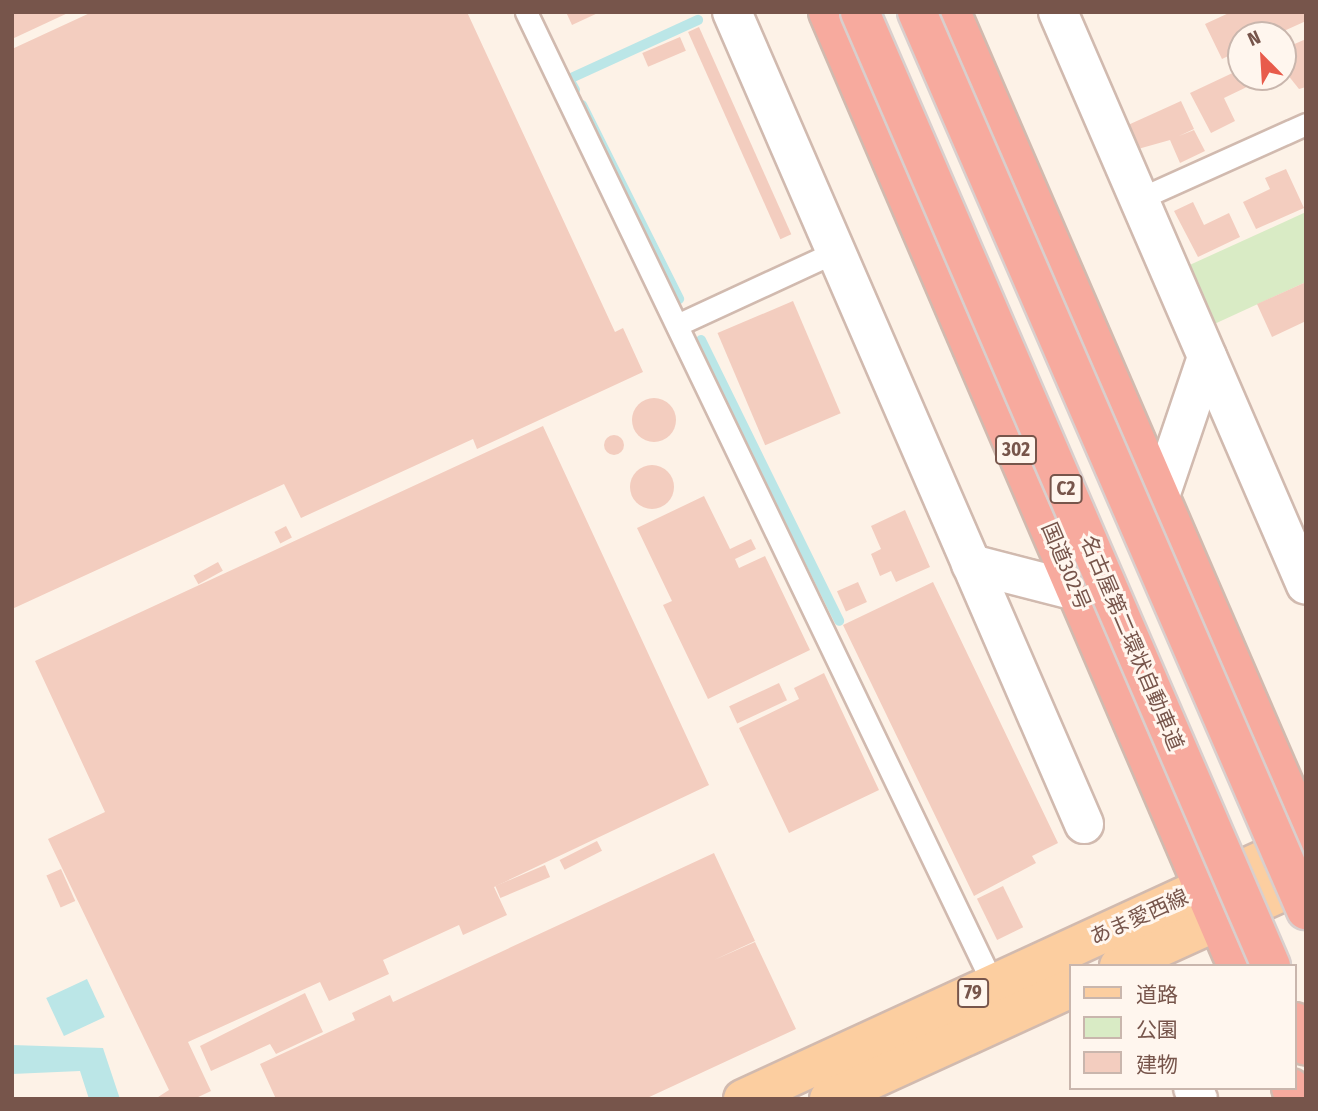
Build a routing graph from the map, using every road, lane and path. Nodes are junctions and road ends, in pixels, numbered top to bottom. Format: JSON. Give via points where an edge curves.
{"nodes":[{"id":1,"x":526,"y":12,"type":"edge"},
{"id":2,"x":732,"y":12,"type":"edge"},
{"id":3,"x":804,"y":12,"type":"edge"},
{"id":4,"x":828,"y":12,"type":"edge"},
{"id":5,"x":860,"y":12,"type":"edge"},
{"id":6,"x":918,"y":12,"type":"edge"},
{"id":7,"x":951,"y":12,"type":"edge"},
{"id":8,"x":971,"y":12,"type":"edge"},
{"id":9,"x":1058,"y":12,"type":"edge"},
{"id":10,"x":1306,"y":124,"type":"edge"},
{"id":11,"x":1139,"y":199,"type":"junction"},
{"id":12,"x":835,"y":252,"type":"junction"},
{"id":13,"x":1075,"y":300,"type":"junction"},
{"id":14,"x":677,"y":326,"type":"junction"},
{"id":15,"x":971,"y":347,"type":"junction"},
{"id":16,"x":1207,"y":357,"type":"junction"},
{"id":17,"x":1159,"y":499,"type":"junction"},
{"id":18,"x":971,"y":564,"type":"junction"},
{"id":19,"x":1306,"y":585,"type":"edge"},
{"id":20,"x":1076,"y":591,"type":"junction"},
{"id":21,"x":1084,"y":824,"type":"dead end"},
{"id":22,"x":1306,"y":838,"type":"edge"},
{"id":23,"x":1306,"y":881,"type":"edge"},
{"id":24,"x":1211,"y":904,"type":"junction"},
{"id":25,"x":1306,"y":910,"type":"edge"},
{"id":26,"x":1122,"y":964,"type":"edge"},
{"id":27,"x":1236,"y":964,"type":"edge"},
{"id":28,"x":1270,"y":964,"type":"edge"},
{"id":29,"x":993,"y":984,"type":"junction"},
{"id":30,"x":1070,"y":988,"type":"edge"},
{"id":31,"x":1297,"y":1026,"type":"edge"},
{"id":32,"x":1306,"y":1046,"type":"edge"},
{"id":33,"x":743,"y":1099,"type":"edge"},
{"id":34,"x":829,"y":1099,"type":"edge"}],
"edges":[{"from":1,"to":14,"type":"lane"},
{"from":2,"to":12,"type":"street"},
{"from":3,"to":15,"type":"highway"},
{"from":4,"to":15,"type":"highway","name":"国道302号","number":"302"},
{"from":5,"to":28,"type":"highway","name":"名古屋第二環状自動車道","number":"C2","bridge":true},
{"from":6,"to":25,"type":"highway","number":"C2","bridge":true},
{"from":7,"to":13,"type":"highway"},
{"from":8,"to":13,"type":"highway"},
{"from":9,"to":11,"type":"street"},
{"from":10,"to":11,"type":"lane"},
{"from":11,"to":16,"type":"street"},
{"from":12,"to":14,"type":"lane"},
{"from":12,"to":18,"type":"street"},
{"from":13,"to":17,"type":"highway"},
{"from":14,"to":29,"type":"lane"},
{"from":15,"to":20,"type":"highway","name":"国道302号","number":"302"},
{"from":16,"to":17,"type":"street"},
{"from":16,"to":19,"type":"street"},
{"from":17,"to":22,"type":"highway"},
{"from":18,"to":20,"type":"street"},
{"from":18,"to":21,"type":"street"},
{"from":20,"to":24,"type":"highway","name":"国道302号","number":"302"},
{"from":22,"to":24,"type":"main road","name":"あま愛西線","number":"79"},
{"from":23,"to":24,"type":"main road","name":"あま愛西線","number":"79"},
{"from":24,"to":26,"type":"main road","name":"あま愛西線","number":"79"},
{"from":24,"to":27,"type":"highway","name":"国道302号","number":"302"},
{"from":24,"to":29,"type":"main road","name":"あま愛西線","number":"79"},
{"from":29,"to":33,"type":"main road","name":"あま愛西線","number":"79"},
{"from":30,"to":34,"type":"main road","number":"79"},
{"from":31,"to":32,"type":"highway"}]}
